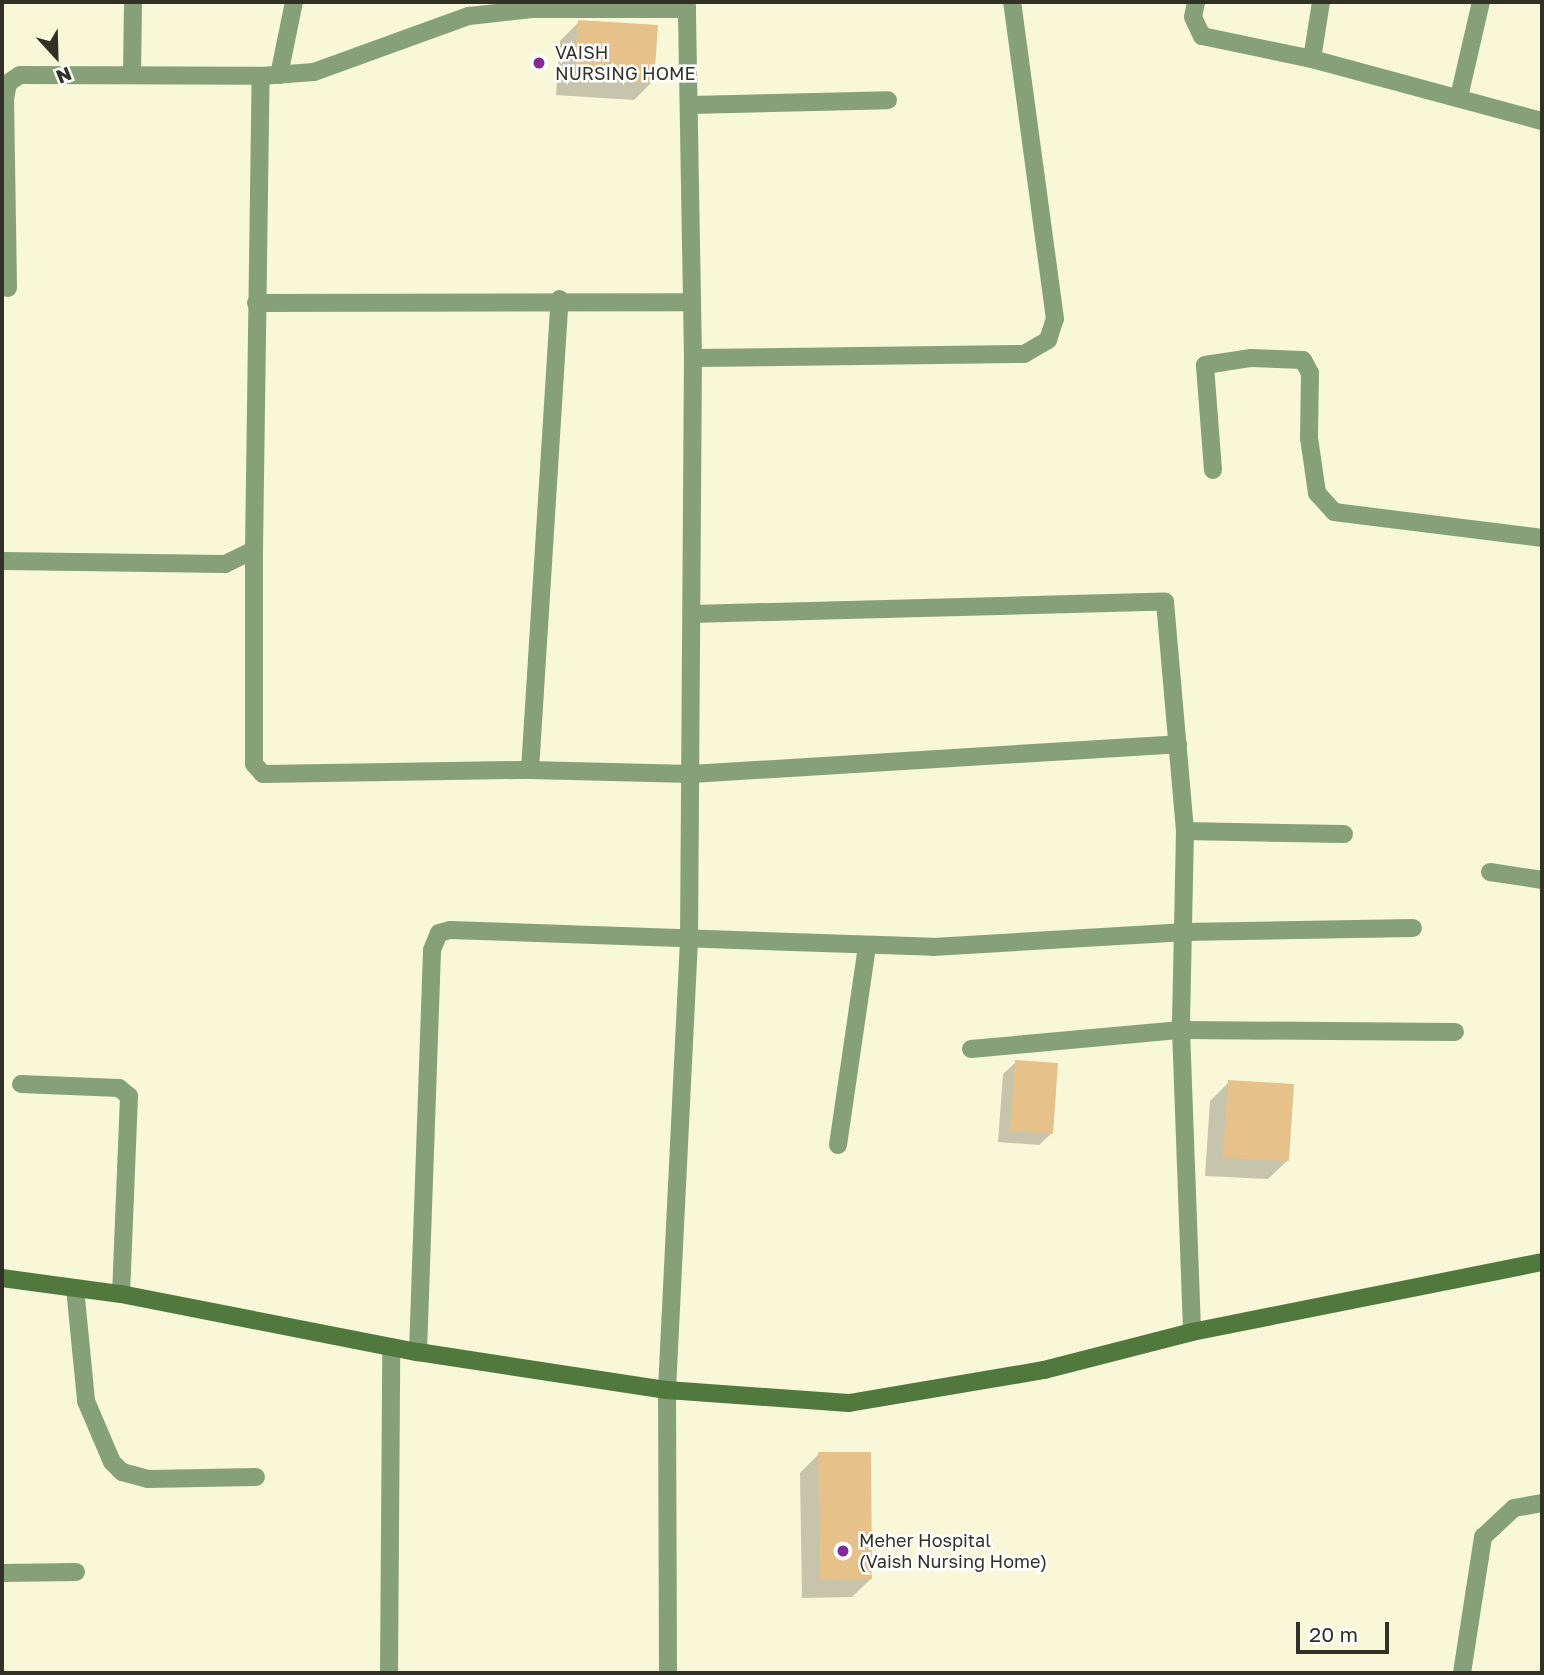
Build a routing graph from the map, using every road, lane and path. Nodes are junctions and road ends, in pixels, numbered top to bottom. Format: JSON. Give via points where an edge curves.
{"nodes":[{"id":1,"x":133,"y":2,"type":"edge"},
{"id":2,"x":294,"y":2,"type":"edge"},
{"id":3,"x":1012,"y":2,"type":"edge"},
{"id":4,"x":1196,"y":2,"type":"edge"},
{"id":5,"x":1321,"y":2,"type":"edge"},
{"id":6,"x":1481,"y":2,"type":"edge"},
{"id":7,"x":687,"y":6,"type":"edge"},
{"id":8,"x":1311,"y":59,"type":"junction"},
{"id":9,"x":132,"y":75,"type":"junction"},
{"id":10,"x":279,"y":75,"type":"junction"},
{"id":11,"x":261,"y":76,"type":"junction"},
{"id":12,"x":1460,"y":97,"type":"junction"},
{"id":13,"x":888,"y":100,"type":"dead end"},
{"id":14,"x":690,"y":105,"type":"junction"},
{"id":15,"x":1542,"y":121,"type":"edge"},
{"id":16,"x":8,"y":288,"type":"dead end"},
{"id":17,"x":560,"y":299,"type":"junction"},
{"id":18,"x":690,"y":302,"type":"junction"},
{"id":19,"x":256,"y":303,"type":"junction"},
{"id":20,"x":693,"y":358,"type":"junction"},
{"id":21,"x":1213,"y":470,"type":"dead end"},
{"id":22,"x":1542,"y":538,"type":"edge"},
{"id":23,"x":254,"y":550,"type":"junction"},
{"id":24,"x":2,"y":561,"type":"edge"},
{"id":25,"x":692,"y":614,"type":"junction"},
{"id":26,"x":1178,"y":744,"type":"junction"},
{"id":27,"x":530,"y":770,"type":"junction"},
{"id":28,"x":691,"y":774,"type":"junction"},
{"id":29,"x":1185,"y":831,"type":"junction"},
{"id":30,"x":1345,"y":834,"type":"dead end"},
{"id":31,"x":1490,"y":872,"type":"dead end"},
{"id":32,"x":1542,"y":880,"type":"edge"},
{"id":33,"x":1413,"y":928,"type":"dead end"},
{"id":34,"x":1183,"y":932,"type":"junction"},
{"id":35,"x":689,"y":941,"type":"junction"},
{"id":36,"x":867,"y":946,"type":"junction"},
{"id":37,"x":1181,"y":1030,"type":"junction"},
{"id":38,"x":1455,"y":1032,"type":"dead end"},
{"id":39,"x":971,"y":1049,"type":"dead end"},
{"id":40,"x":21,"y":1084,"type":"dead end"},
{"id":41,"x":838,"y":1145,"type":"dead end"},
{"id":42,"x":1542,"y":1262,"type":"edge"},
{"id":43,"x":2,"y":1278,"type":"edge"},
{"id":44,"x":75,"y":1288,"type":"junction"},
{"id":45,"x":121,"y":1294,"type":"junction"},
{"id":46,"x":1192,"y":1332,"type":"junction"},
{"id":47,"x":391,"y":1347,"type":"junction"},
{"id":48,"x":418,"y":1352,"type":"junction"},
{"id":49,"x":667,"y":1390,"type":"junction"},
{"id":50,"x":256,"y":1477,"type":"dead end"},
{"id":51,"x":1542,"y":1503,"type":"edge"},
{"id":52,"x":76,"y":1572,"type":"dead end"},
{"id":53,"x":2,"y":1573,"type":"edge"},
{"id":54,"x":389,"y":1673,"type":"edge"},
{"id":55,"x":668,"y":1673,"type":"edge"},
{"id":56,"x":1462,"y":1673,"type":"edge"}],
"edges":[{"from":1,"to":9,"type":"street"},
{"from":2,"to":10,"type":"street"},
{"from":3,"to":20,"type":"street","via":[[1055,319],[1048,340],[1024,354]]},
{"from":4,"to":8,"type":"street","via":[[1193,17],[1202,36]]},
{"from":5,"to":8,"type":"street"},
{"from":6,"to":12,"type":"street"},
{"from":7,"to":10,"type":"street","via":[[532,9],[469,16],[314,72]]},
{"from":7,"to":14,"type":"street"},
{"from":8,"to":12,"type":"street"},
{"from":9,"to":11,"type":"street"},
{"from":9,"to":16,"type":"street","via":[[20,75],[8,83]]},
{"from":10,"to":11,"type":"street"},
{"from":11,"to":19,"type":"street"},
{"from":12,"to":15,"type":"street"},
{"from":13,"to":14,"type":"street"},
{"from":14,"to":18,"type":"street"},
{"from":17,"to":18,"type":"street"},
{"from":17,"to":19,"type":"street"},
{"from":17,"to":27,"type":"street"},
{"from":18,"to":20,"type":"street"},
{"from":19,"to":23,"type":"street"},
{"from":20,"to":25,"type":"street"},
{"from":21,"to":22,"type":"street","via":[[1205,365],[1251,358],[1303,360],[1310,373],[1308,438],[1317,494],[1334,512]]},
{"from":23,"to":24,"type":"street","via":[[225,564]]},
{"from":23,"to":27,"type":"street","via":[[254,764],[258,773]]},
{"from":25,"to":26,"type":"street","via":[[1166,602]]},
{"from":25,"to":28,"type":"street"},
{"from":26,"to":28,"type":"street"},
{"from":26,"to":29,"type":"street"},
{"from":27,"to":28,"type":"street"},
{"from":28,"to":35,"type":"street"},
{"from":29,"to":30,"type":"street"},
{"from":29,"to":34,"type":"street"},
{"from":31,"to":32,"type":"street"},
{"from":33,"to":34,"type":"street"},
{"from":34,"to":36,"type":"street","via":[[933,947]]},
{"from":34,"to":37,"type":"street"},
{"from":35,"to":36,"type":"street"},
{"from":35,"to":48,"type":"street","via":[[439,933],[432,950]]},
{"from":35,"to":49,"type":"street"},
{"from":36,"to":41,"type":"street"},
{"from":37,"to":38,"type":"street"},
{"from":37,"to":39,"type":"street"},
{"from":37,"to":46,"type":"street"},
{"from":40,"to":45,"type":"street","via":[[119,1088],[129,1096]]},
{"from":42,"to":46,"type":"street"},
{"from":43,"to":44,"type":"street"},
{"from":44,"to":45,"type":"street"},
{"from":44,"to":50,"type":"street","via":[[86,1401],[117,1467],[148,1479]]},
{"from":45,"to":47,"type":"street"},
{"from":46,"to":49,"type":"street","via":[[1031,1373],[849,1403]]},
{"from":47,"to":48,"type":"street"},
{"from":47,"to":54,"type":"street"},
{"from":48,"to":49,"type":"street"},
{"from":49,"to":55,"type":"street"},
{"from":51,"to":56,"type":"street","via":[[1514,1508],[1483,1537]]},
{"from":52,"to":53,"type":"street"}]}
